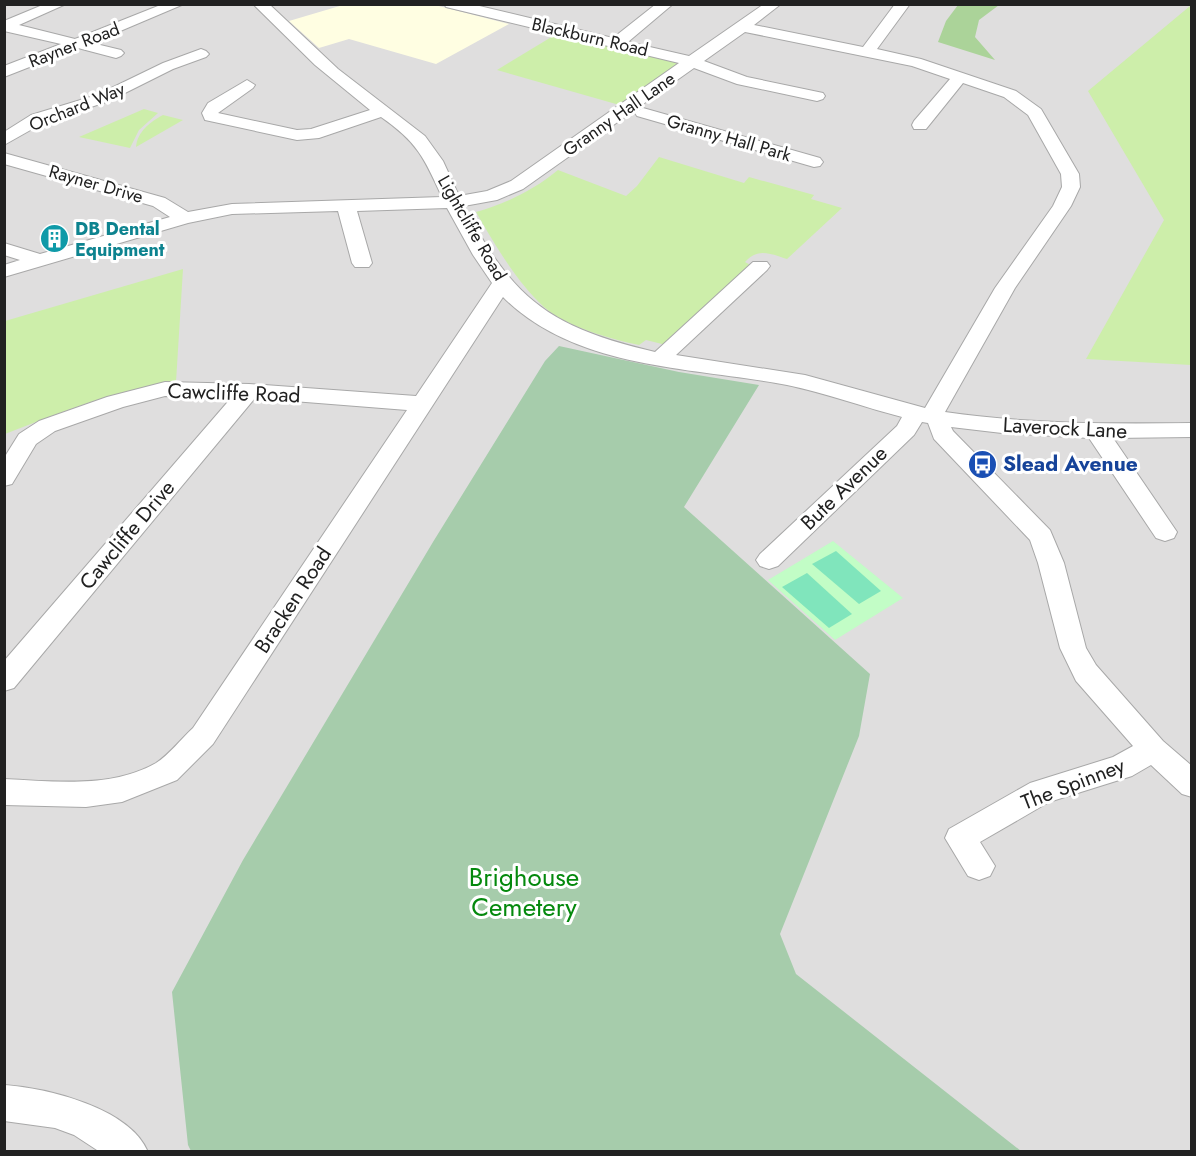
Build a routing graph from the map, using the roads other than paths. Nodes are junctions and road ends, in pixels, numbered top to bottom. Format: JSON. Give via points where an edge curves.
{"nodes":[{"id":1,"x":60,"y":4,"type":"edge"},
{"id":2,"x":177,"y":4,"type":"edge"},
{"id":3,"x":260,"y":4,"type":"edge"},
{"id":4,"x":451,"y":4,"type":"edge"},
{"id":5,"x":666,"y":4,"type":"edge"},
{"id":6,"x":774,"y":4,"type":"edge"},
{"id":7,"x":903,"y":4,"type":"edge"},
{"id":8,"x":4,"y":26,"type":"edge"},
{"id":9,"x":744,"y":27,"type":"junction"},
{"id":10,"x":617,"y":43,"type":"junction"},
{"id":11,"x":76,"y":44,"type":"junction"},
{"id":12,"x":867,"y":52,"type":"junction"},
{"id":13,"x":116,"y":53,"type":"dead end"},
{"id":14,"x":192,"y":59,"type":"dead end"},
{"id":15,"x":693,"y":62,"type":"junction"},
{"id":16,"x":4,"y":72,"type":"edge"},
{"id":17,"x":961,"y":77,"type":"junction"},
{"id":18,"x":247,"y":85,"type":"dead end"},
{"id":19,"x":672,"y":92,"type":"dead end"},
{"id":20,"x":817,"y":96,"type":"dead end"},
{"id":21,"x":382,"y":111,"type":"junction"},
{"id":22,"x":643,"y":113,"type":"junction"},
{"id":23,"x":921,"y":125,"type":"dead end"},
{"id":24,"x":4,"y":140,"type":"edge"},
{"id":25,"x":4,"y":158,"type":"edge"},
{"id":26,"x":550,"y":162,"type":"junction"},
{"id":27,"x":814,"y":162,"type":"dead end"},
{"id":28,"x":453,"y":202,"type":"junction"},
{"id":29,"x":346,"y":205,"type":"junction"},
{"id":30,"x":185,"y":218,"type":"junction"},
{"id":31,"x":4,"y":249,"type":"edge"},
{"id":32,"x":42,"y":261,"type":"junction"},
{"id":33,"x":362,"y":263,"type":"dead end"},
{"id":34,"x":760,"y":266,"type":"dead end"},
{"id":35,"x":4,"y":272,"type":"edge"},
{"id":36,"x":502,"y":283,"type":"junction"},
{"id":37,"x":661,"y":358,"type":"junction"},
{"id":38,"x":249,"y":391,"type":"junction"},
{"id":39,"x":423,"y":404,"type":"junction"},
{"id":40,"x":928,"y":416,"type":"junction"},
{"id":41,"x":1191,"y":430,"type":"edge"},
{"id":42,"x":1097,"y":432,"type":"junction"},
{"id":43,"x":4,"y":478,"type":"edge"},
{"id":44,"x":1165,"y":532,"type":"dead end"},
{"id":45,"x":769,"y":560,"type":"dead end"},
{"id":46,"x":4,"y":680,"type":"edge"},
{"id":47,"x":1158,"y":753,"type":"junction"},
{"id":48,"x":1191,"y":757,"type":"edge"},
{"id":49,"x":1191,"y":785,"type":"edge"},
{"id":50,"x":4,"y":792,"type":"edge"},
{"id":51,"x":979,"y":866,"type":"dead end"},
{"id":52,"x":4,"y":1103,"type":"edge"},
{"id":53,"x":130,"y":1152,"type":"edge"}],
"edges":[{"from":1,"to":8,"type":"street"},
{"from":2,"to":11,"type":"street","name":"Rayner Road"},
{"from":3,"to":21,"type":"street","name":"Lightcliffe Road","via":[[313,55]]},
{"from":4,"to":10,"type":"street","name":"Blackburn Road"},
{"from":5,"to":10,"type":"street"},
{"from":6,"to":9,"type":"street","name":"Granny Hall Lane"},
{"from":7,"to":12,"type":"street"},
{"from":8,"to":11,"type":"street"},
{"from":9,"to":12,"type":"street"},
{"from":9,"to":15,"type":"street","name":"Granny Hall Lane"},
{"from":10,"to":15,"type":"street","name":"Blackburn Road"},
{"from":11,"to":13,"type":"street"},
{"from":11,"to":16,"type":"street","name":"Rayner Road"},
{"from":12,"to":17,"type":"street"},
{"from":14,"to":24,"type":"street","name":"Orchard Way","via":[[103,98],[37,119]]},
{"from":15,"to":20,"type":"street","name":"Blackburn Road","via":[[743,81]]},
{"from":15,"to":26,"type":"street","name":"Granny Hall Lane"},
{"from":17,"to":23,"type":"street"},
{"from":17,"to":40,"type":"street","via":[[1010,94],[1035,112],[1070,174],[1071,187]]},
{"from":18,"to":21,"type":"street","via":[[214,106],[211,116],[297,135],[313,134]]},
{"from":19,"to":22,"type":"street"},
{"from":21,"to":28,"type":"street","name":"Lightcliffe Road","via":[[425,145]]},
{"from":22,"to":26,"type":"street","via":[[570,165]]},
{"from":22,"to":27,"type":"street","name":"Granny Hall Park"},
{"from":25,"to":30,"type":"street","name":"Rayner Drive","via":[[159,202]]},
{"from":26,"to":28,"type":"street","name":"Granny Hall Lane","via":[[517,185],[491,196]]},
{"from":28,"to":29,"type":"street","name":"Granny Hall Lane"},
{"from":28,"to":36,"type":"street","name":"Lightcliffe Road"},
{"from":29,"to":30,"type":"street","name":"Granny Hall Lane","via":[[232,209]]},
{"from":29,"to":33,"type":"street"},
{"from":30,"to":32,"type":"street","name":"Granny Hall Lane"},
{"from":31,"to":32,"type":"street"},
{"from":32,"to":35,"type":"street","name":"Granny Hall Lane"},
{"from":34,"to":37,"type":"street"},
{"from":36,"to":37,"type":"street","name":"Lightcliffe Road","via":[[518,301],[558,330],[616,351]]},
{"from":36,"to":39,"type":"street","name":"Bracken Road"},
{"from":37,"to":40,"type":"street","name":"Lightcliffe Road","via":[[788,378]]},
{"from":38,"to":39,"type":"street","name":"Cawcliffe Road"},
{"from":38,"to":43,"type":"street","name":"Cawcliffe Road","via":[[165,389],[47,426],[27,439]]},
{"from":38,"to":46,"type":"street","name":"Cawcliffe Drive"},
{"from":39,"to":50,"type":"street","name":"Bracken Road","via":[[203,736],[167,771],[122,789],[86,794]]},
{"from":40,"to":42,"type":"street","name":"Laverock Lane"},
{"from":40,"to":45,"type":"street","name":"Bute Avenue","via":[[906,429]]},
{"from":40,"to":47,"type":"street","via":[[1041,536],[1073,648],[1086,673]]},
{"from":41,"to":42,"type":"street","name":"Laverock Lane"},
{"from":42,"to":44,"type":"street"},
{"from":47,"to":48,"type":"street"},
{"from":47,"to":49,"type":"street"},
{"from":47,"to":51,"type":"street","name":"The Spinney","via":[[1040,792],[960,838]]},
{"from":52,"to":53,"type":"street","via":[[35,1104],[79,1119],[114,1137]]}]}
